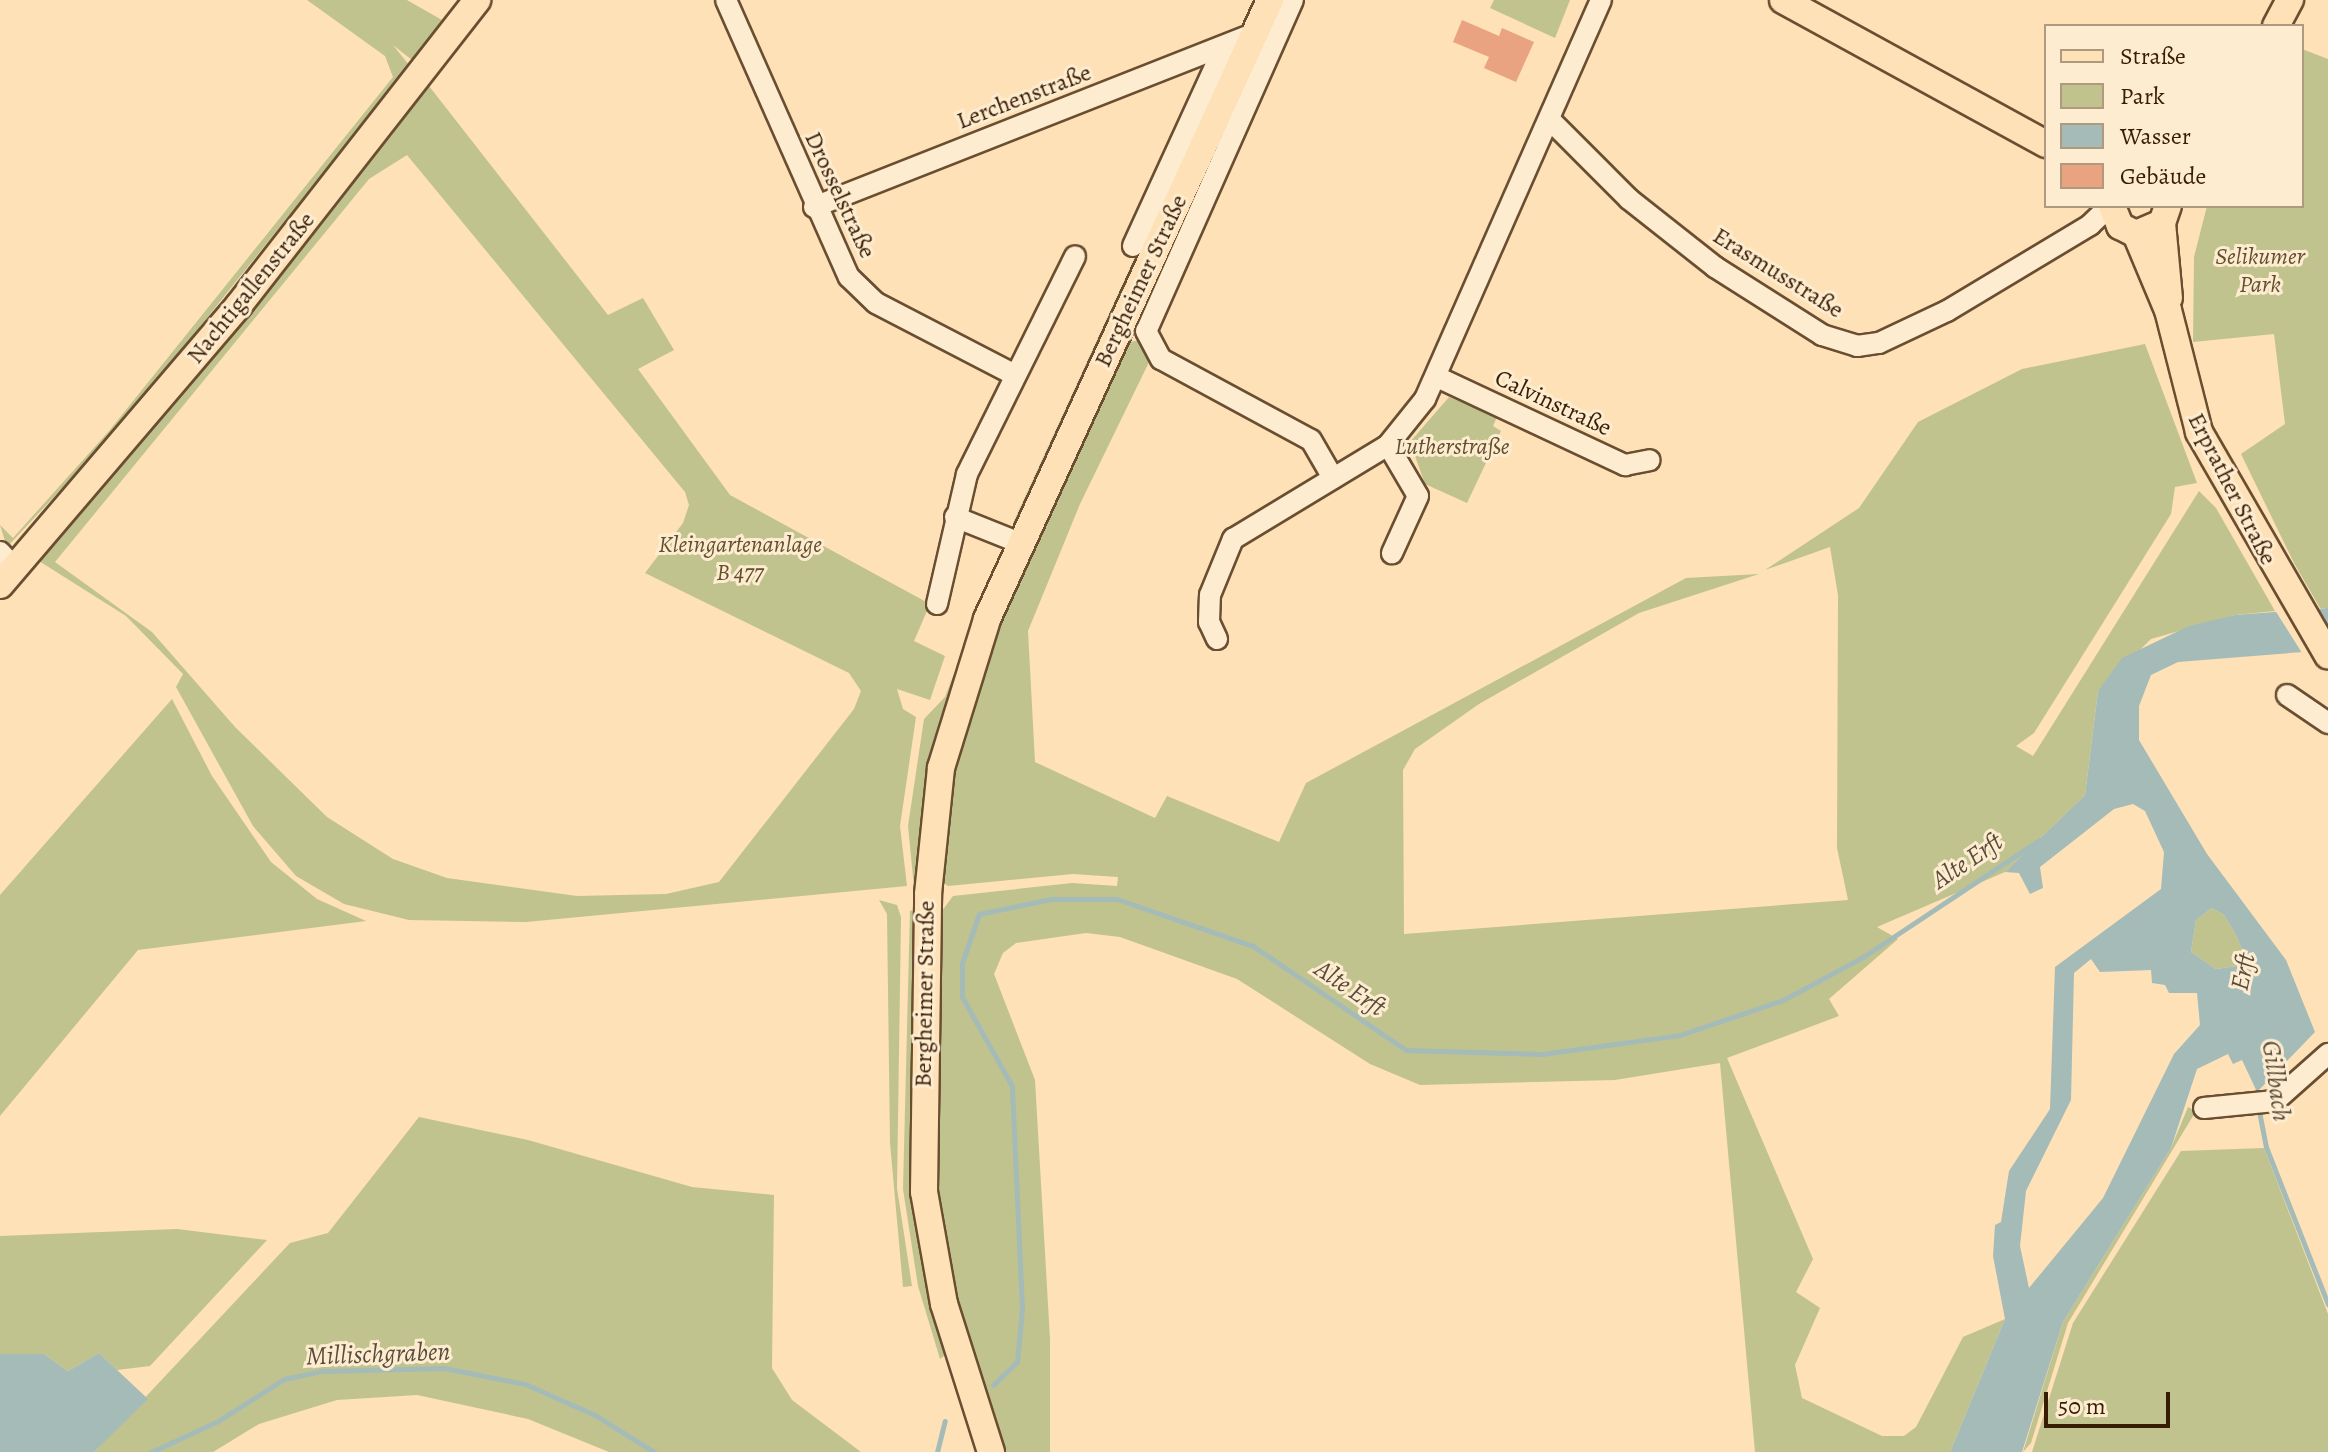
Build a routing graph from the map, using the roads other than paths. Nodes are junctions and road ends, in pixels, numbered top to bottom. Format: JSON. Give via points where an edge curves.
{"nodes":[{"id":1,"x":477,"y":0,"type":"edge"},
{"id":2,"x":726,"y":0,"type":"edge"},
{"id":3,"x":1293,"y":0,"type":"edge"},
{"id":4,"x":1601,"y":0,"type":"edge"},
{"id":5,"x":1783,"y":0,"type":"edge"},
{"id":6,"x":2290,"y":0,"type":"edge"},
{"id":7,"x":1263,"y":13,"type":"edge"},
{"id":8,"x":2277,"y":24,"type":"edge"},
{"id":9,"x":1224,"y":47,"type":"junction"},
{"id":10,"x":1552,"y":122,"type":"junction"},
{"id":11,"x":2044,"y":143,"type":"edge"},
{"id":12,"x":814,"y":207,"type":"junction"},
{"id":13,"x":2165,"y":215,"type":"edge"},
{"id":14,"x":2120,"y":218,"type":"edge"},
{"id":15,"x":1133,"y":246,"type":"dead end"},
{"id":16,"x":1075,"y":256,"type":"dead end"},
{"id":17,"x":2168,"y":310,"type":"junction"},
{"id":18,"x":1015,"y":375,"type":"junction"},
{"id":19,"x":1437,"y":377,"type":"junction"},
{"id":20,"x":1388,"y":445,"type":"junction"},
{"id":21,"x":1650,"y":460,"type":"dead end"},
{"id":22,"x":1333,"y":478,"type":"junction"},
{"id":23,"x":955,"y":517,"type":"junction"},
{"id":24,"x":1020,"y":543,"type":"junction"},
{"id":25,"x":1392,"y":553,"type":"dead end"},
{"id":26,"x":5,"y":568,"type":"edge"},
{"id":27,"x":937,"y":604,"type":"dead end"},
{"id":28,"x":1217,"y":639,"type":"dead end"},
{"id":29,"x":2328,"y":655,"type":"edge"},
{"id":30,"x":2287,"y":695,"type":"dead end"},
{"id":31,"x":2328,"y":723,"type":"edge"},
{"id":32,"x":2328,"y":1054,"type":"edge"},
{"id":33,"x":2204,"y":1108,"type":"dead end"},
{"id":34,"x":991,"y":1452,"type":"edge"}],
"edges":[{"from":1,"to":26,"type":"main road","name":"Nachtigallenstraße","via":[[239,305]]},
{"from":2,"to":12,"type":"street","name":"Drosselstraße"},
{"from":3,"to":22,"type":"street","name":"Bergheimer Straße","via":[[1147,324],[1149,345],[1161,359],[1303,434],[1318,448]]},
{"from":4,"to":10,"type":"street"},
{"from":5,"to":11,"type":"main road"},
{"from":6,"to":8,"type":"main road"},
{"from":7,"to":9,"type":"street","name":"Lerchenstraße"},
{"from":7,"to":24,"type":"main road","name":"Bergheimer Straße"},
{"from":9,"to":12,"type":"street","name":"Lerchenstraße"},
{"from":9,"to":15,"type":"street","name":"Bergheimer Straße"},
{"from":10,"to":14,"type":"street","name":"Erasmusstraße","via":[[1629,199],[1705,260],[1781,311],[1849,345],[1879,343],[1947,311],[2090,225]]},
{"from":10,"to":19,"type":"street"},
{"from":12,"to":18,"type":"street","name":"Drosselstraße","via":[[838,260],[876,303]]},
{"from":13,"to":14,"type":"main road","name":"Erprather Straße"},
{"from":13,"to":17,"type":"main road","name":"Erprather Straße"},
{"from":14,"to":17,"type":"main road","name":"Erprather Straße"},
{"from":16,"to":18,"type":"street"},
{"from":17,"to":29,"type":"main road","name":"Erprather Straße","via":[[2199,432],[2288,594]]},
{"from":18,"to":23,"type":"street","via":[[967,474]]},
{"from":19,"to":20,"type":"street"},
{"from":19,"to":21,"type":"street","name":"Calvinstraße","via":[[1625,465]]},
{"from":20,"to":22,"type":"street"},
{"from":20,"to":25,"type":"street","via":[[1418,496]]},
{"from":22,"to":28,"type":"street","via":[[1252,523],[1226,548],[1208,614]]},
{"from":23,"to":24,"type":"street"},
{"from":23,"to":27,"type":"street"},
{"from":24,"to":34,"type":"main road","name":"Bergheimer Straße","via":[[952,719],[934,810],[928,894],[927,1225]]},
{"from":30,"to":31,"type":"street"},
{"from":32,"to":33,"type":"street","via":[[2275,1101],[2248,1108]]}]}
